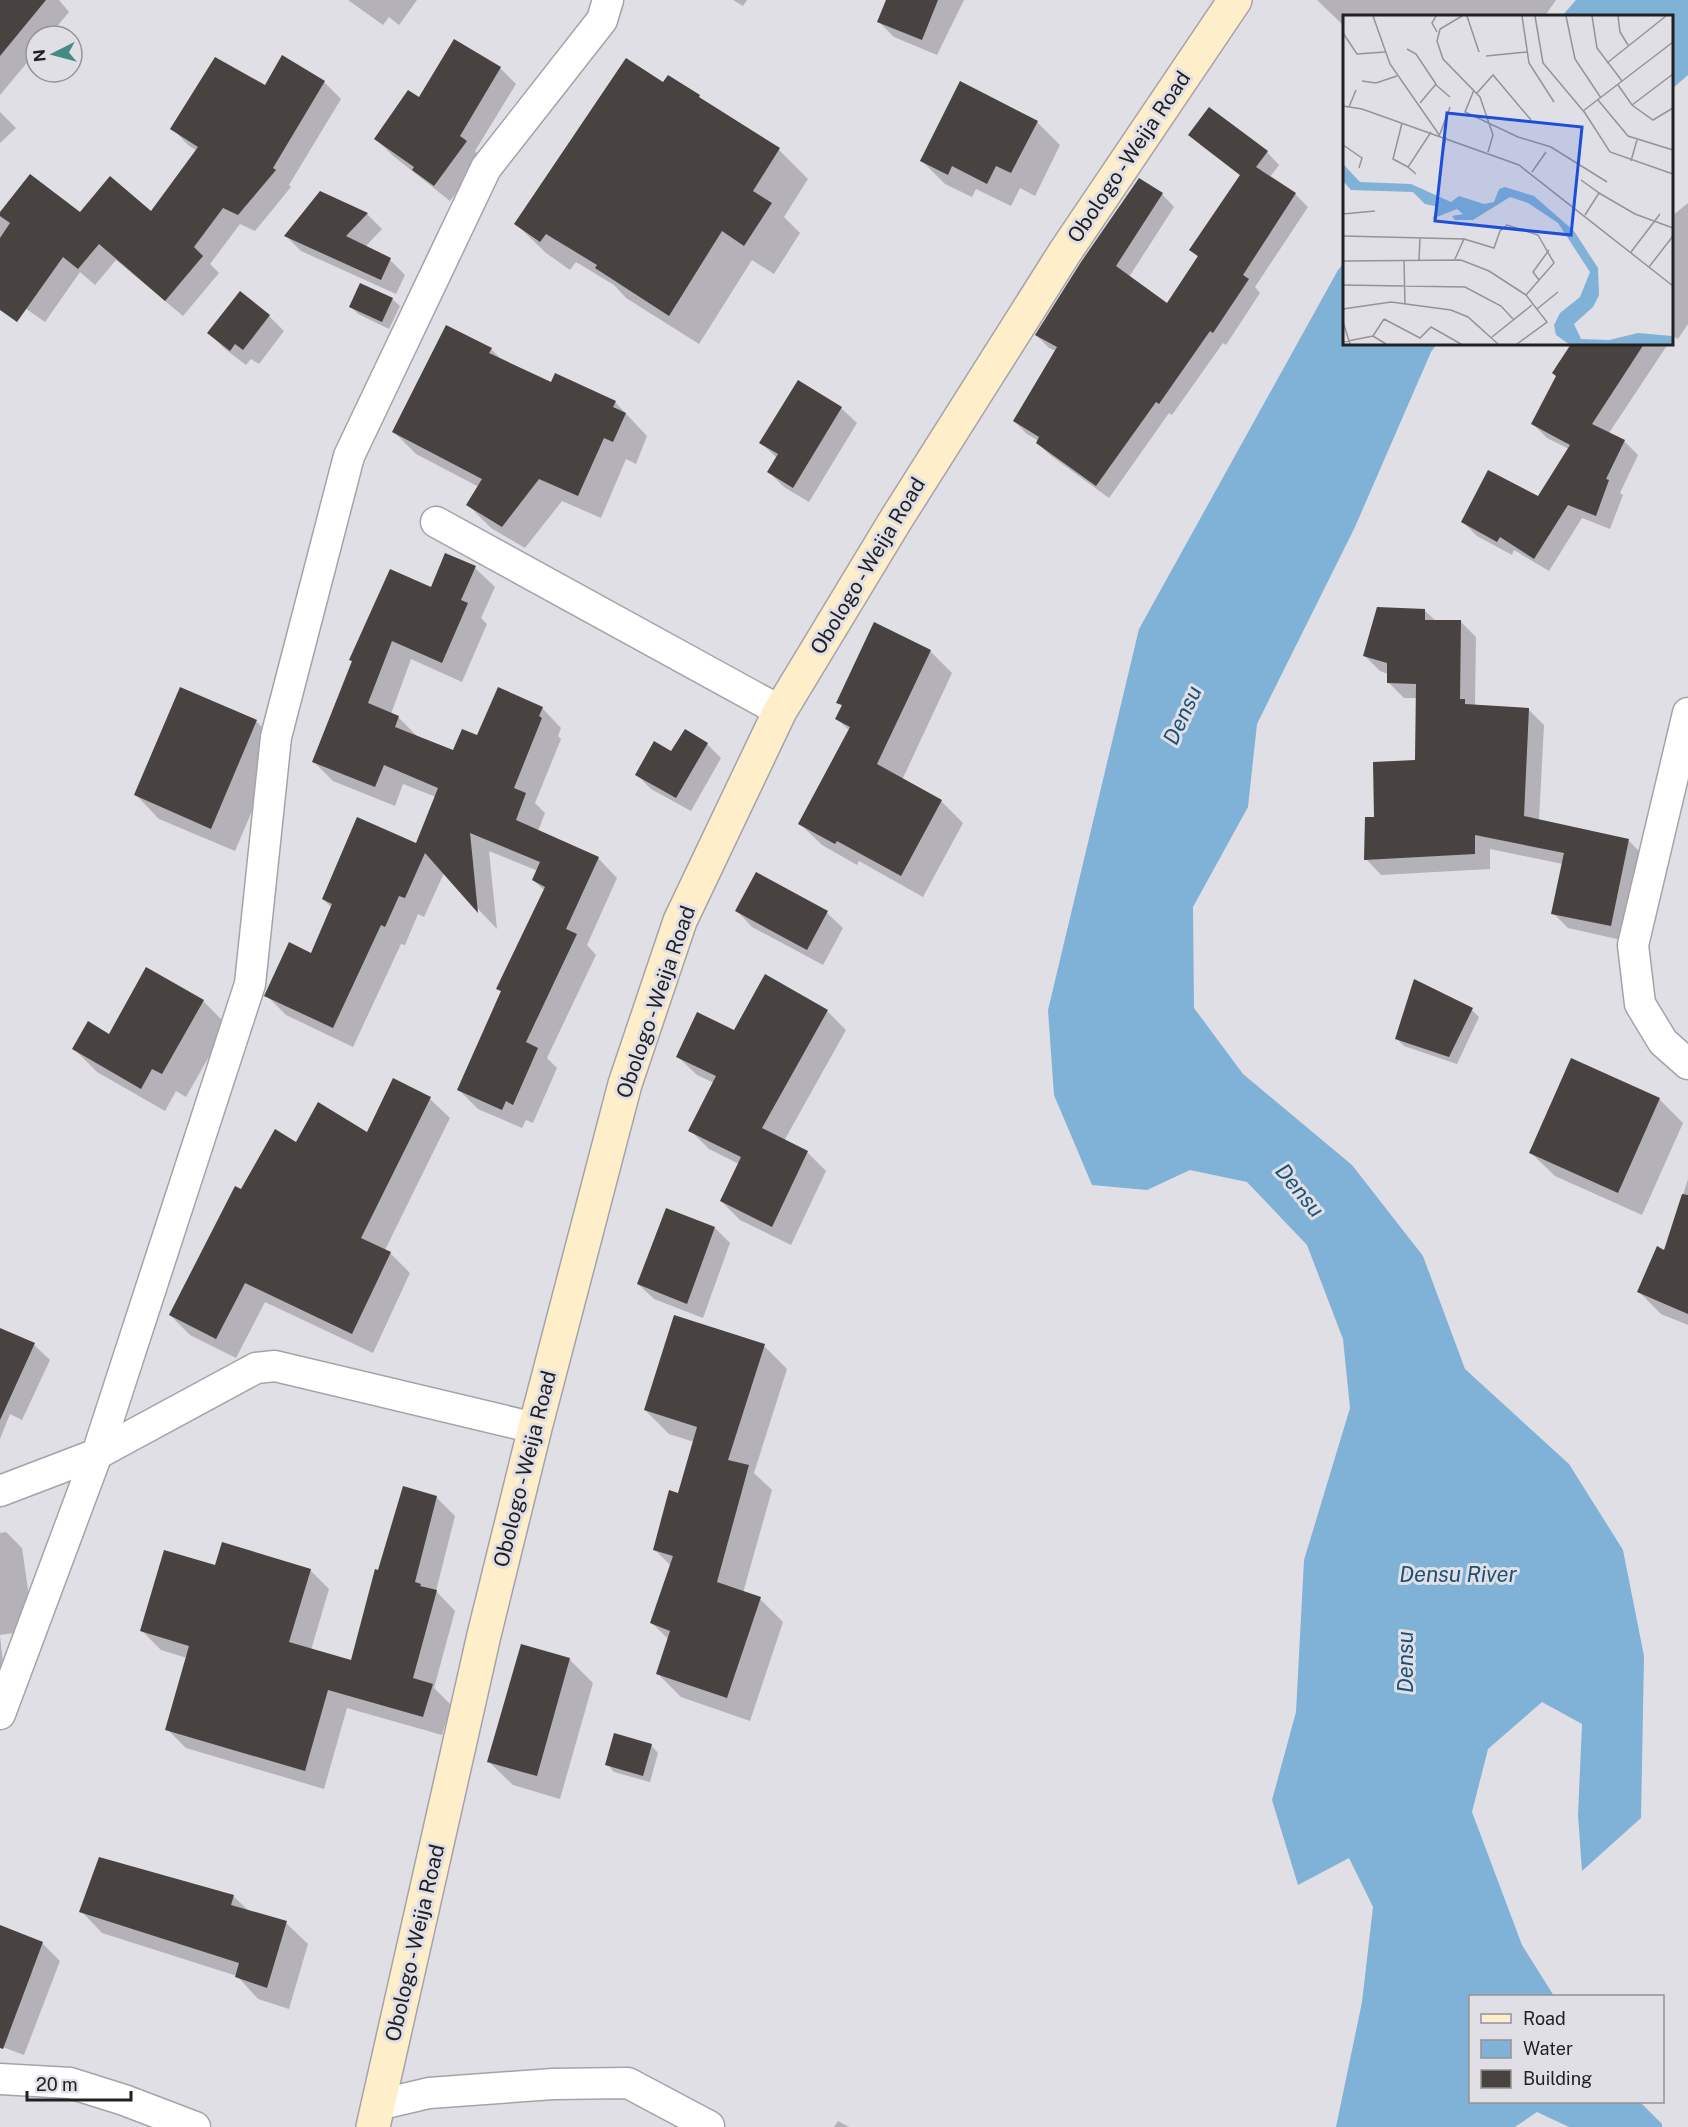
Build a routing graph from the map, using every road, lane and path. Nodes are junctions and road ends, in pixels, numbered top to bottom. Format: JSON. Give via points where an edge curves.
{"nodes":[{"id":1,"x":608,"y":0,"type":"edge"},
{"id":2,"x":1235,"y":0,"type":"edge"},
{"id":3,"x":436,"y":522,"type":"dead end"},
{"id":4,"x":780,"y":711,"type":"junction"},
{"id":5,"x":1688,"y":713,"type":"edge"},
{"id":6,"x":1688,"y":1064,"type":"edge"},
{"id":7,"x":535,"y":1428,"type":"junction"},
{"id":8,"x":97,"y":1454,"type":"junction"},
{"id":9,"x":0,"y":1491,"type":"edge"},
{"id":10,"x":0,"y":1714,"type":"edge"},
{"id":11,"x":0,"y":2079,"type":"edge"},
{"id":12,"x":375,"y":2116,"type":"edge"},
{"id":13,"x":709,"y":2126,"type":"edge"},
{"id":14,"x":195,"y":2127,"type":"edge"}],
"edges":[{"from":1,"to":8,"type":"street","via":[[602,20],[486,168],[349,456],[276,737],[250,984]]},
{"from":2,"to":4,"type":"street","name":"Obologo - Weija Road","via":[[1065,252]]},
{"from":3,"to":4,"type":"street"},
{"from":4,"to":7,"type":"street","name":"Obologo - Weija Road","via":[[677,932],[625,1084]]},
{"from":5,"to":6,"type":"street","via":[[1633,945],[1640,1004],[1663,1042]]},
{"from":7,"to":8,"type":"street","via":[[275,1366],[256,1368]]},
{"from":7,"to":12,"type":"street","name":"Obologo - Weija Road"},
{"from":8,"to":9,"type":"street"},
{"from":8,"to":10,"type":"street"},
{"from":11,"to":14,"type":"street","via":[[70,2083]]},
{"from":12,"to":13,"type":"street","via":[[429,2092],[628,2082]]}]}
